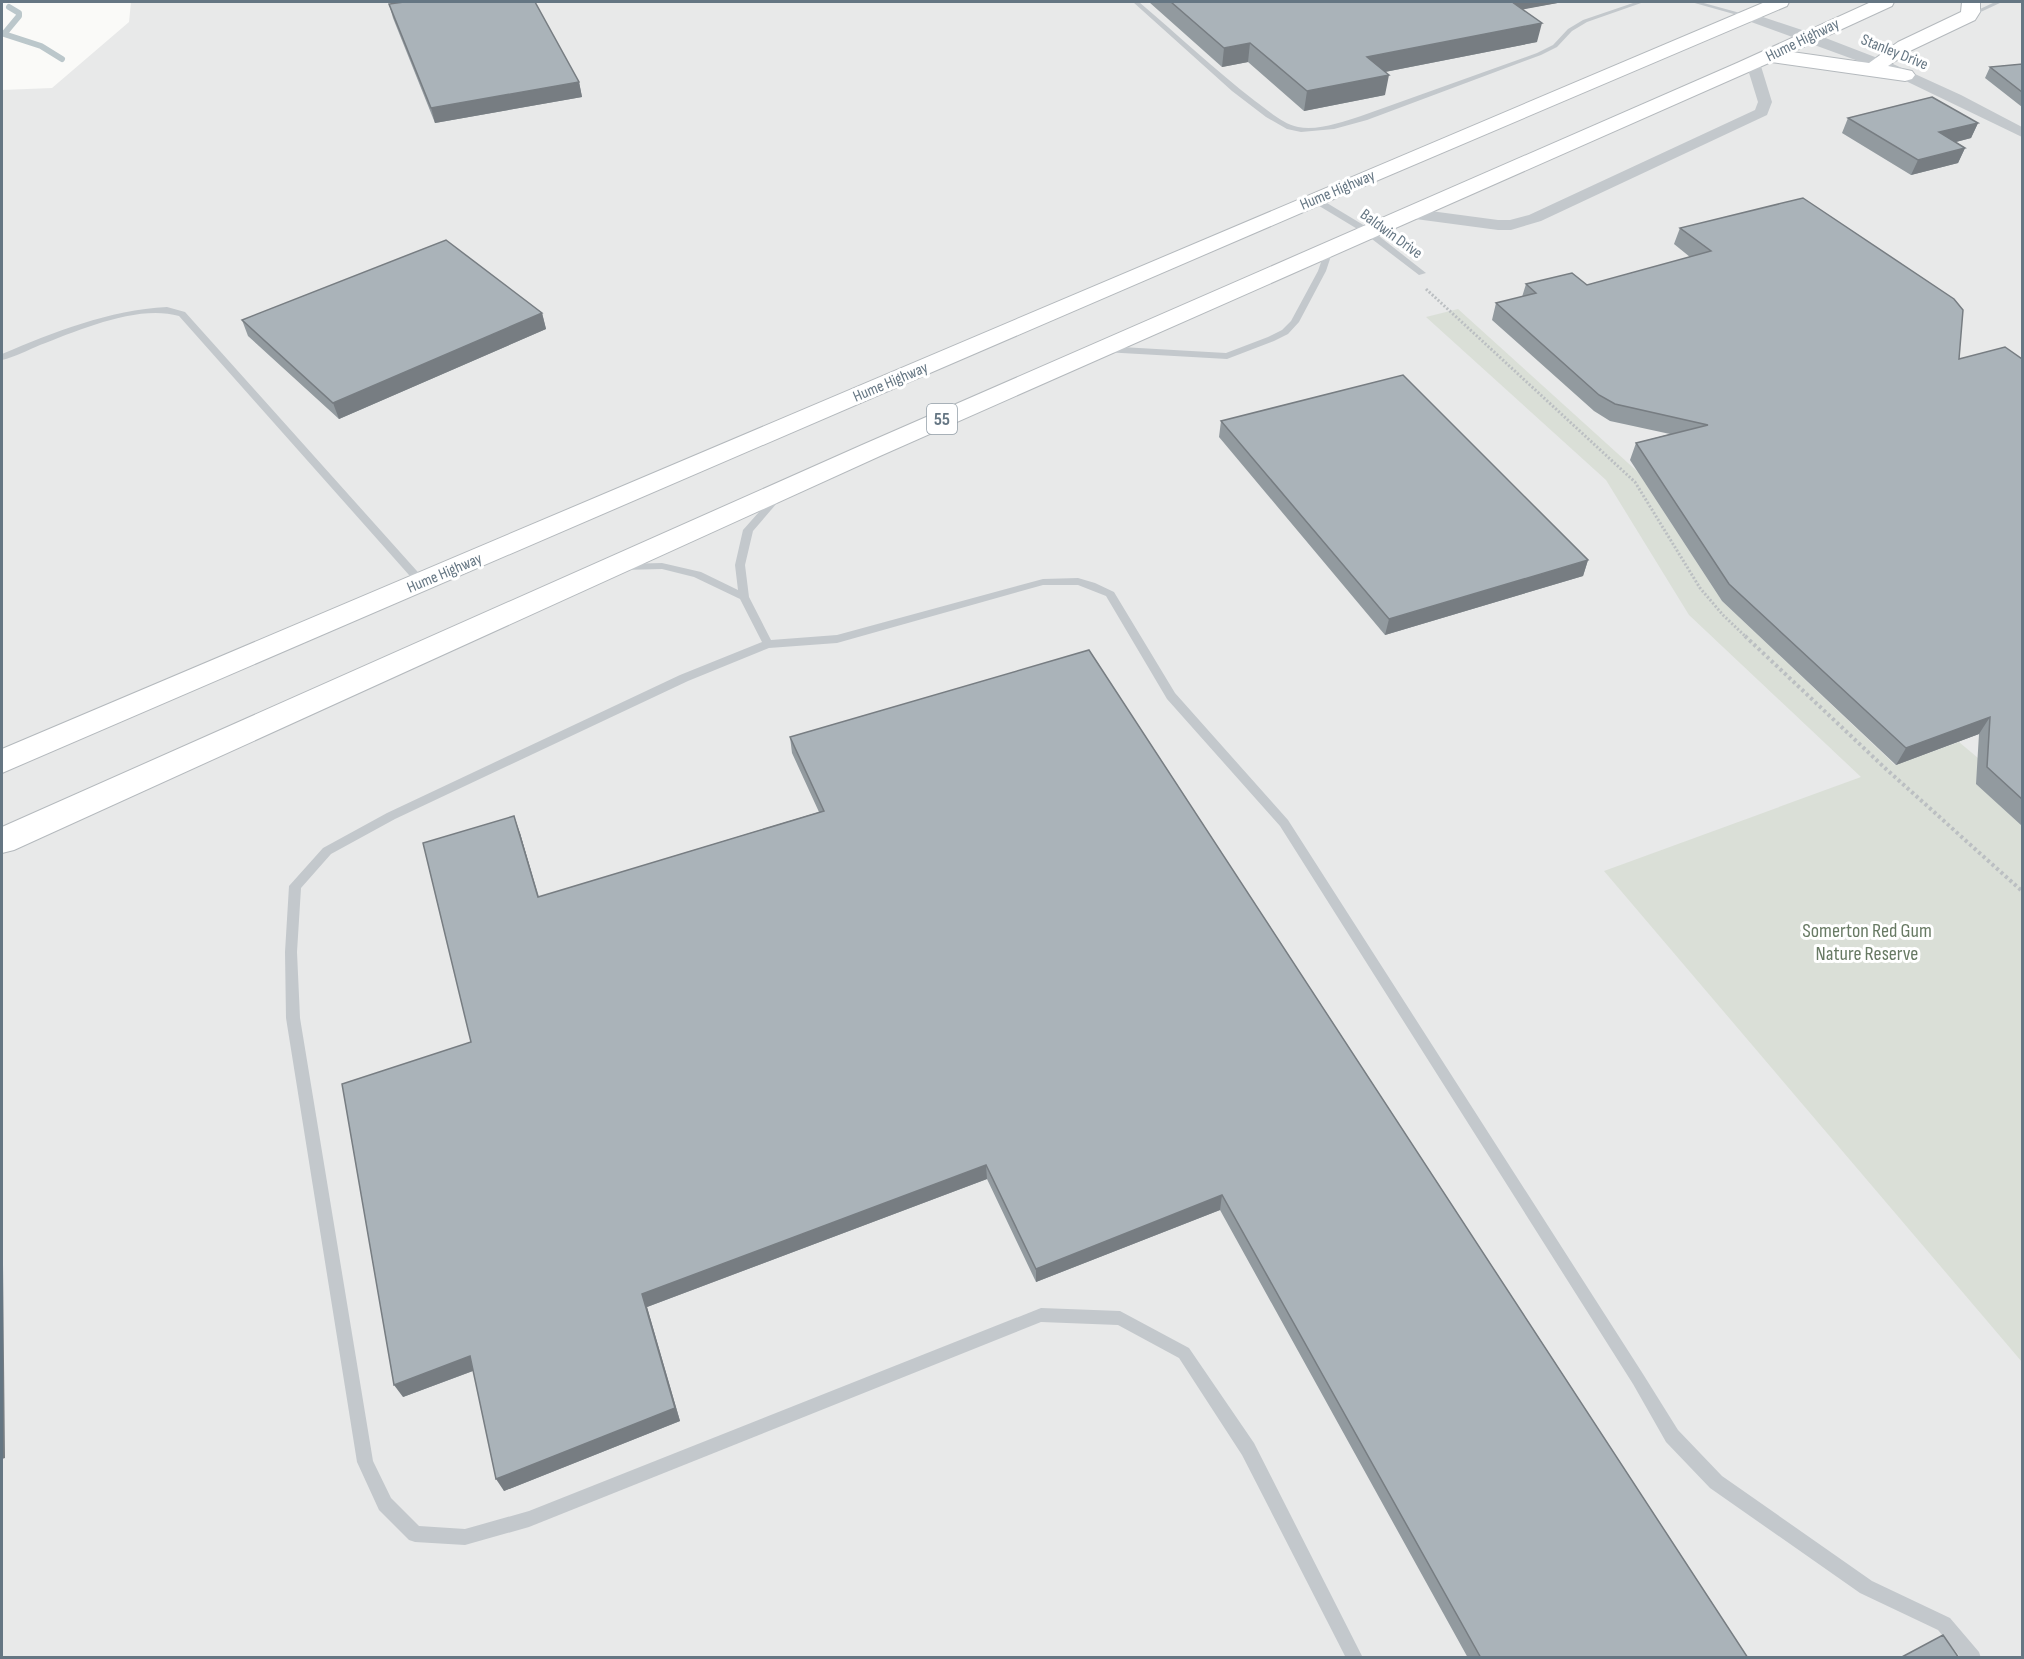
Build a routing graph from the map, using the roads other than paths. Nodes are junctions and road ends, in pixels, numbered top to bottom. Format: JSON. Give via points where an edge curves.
{"nodes":[{"id":1,"x":1136,"y":2,"type":"edge"},
{"id":2,"x":1641,"y":2,"type":"edge"},
{"id":3,"x":1694,"y":2,"type":"edge"},
{"id":4,"x":1724,"y":2,"type":"edge"},
{"id":5,"x":1780,"y":2,"type":"edge"},
{"id":6,"x":1885,"y":2,"type":"edge"},
{"id":7,"x":1999,"y":2,"type":"edge"},
{"id":8,"x":1969,"y":9,"type":"edge"},
{"id":9,"x":1748,"y":16,"type":"junction"},
{"id":10,"x":1809,"y":36,"type":"junction"},
{"id":11,"x":1760,"y":60,"type":"junction"},
{"id":12,"x":1878,"y":64,"type":"junction"},
{"id":13,"x":1905,"y":75,"type":"junction"},
{"id":14,"x":2022,"y":133,"type":"edge"},
{"id":15,"x":1314,"y":199,"type":"junction"},
{"id":16,"x":1408,"y":213,"type":"junction"},
{"id":17,"x":1367,"y":231,"type":"junction"},
{"id":18,"x":1330,"y":247,"type":"junction"},
{"id":19,"x":1422,"y":273,"type":"road end"},
{"id":20,"x":1101,"y":349,"type":"junction"},
{"id":21,"x":2,"y":357,"type":"edge"},
{"id":22,"x":785,"y":488,"type":"junction"},
{"id":23,"x":606,"y":568,"type":"junction"},
{"id":24,"x":421,"y":582,"type":"junction"},
{"id":25,"x":744,"y":597,"type":"junction"},
{"id":26,"x":768,"y":644,"type":"junction"},
{"id":27,"x":2,"y":762,"type":"edge"},
{"id":28,"x":2,"y":841,"type":"edge"},
{"id":29,"x":1355,"y":1658,"type":"edge"},
{"id":30,"x":1973,"y":1658,"type":"edge"}],
"edges":[{"from":1,"to":2,"type":"lane","via":[[1269,115],[1290,127],[1313,130],[1364,118],[1539,54],[1585,21]]},
{"from":3,"to":9,"type":"lane"},
{"from":4,"to":9,"type":"lane"},
{"from":5,"to":9,"type":"highway","name":"Hume Highway"},
{"from":6,"to":10,"type":"highway","name":"Hume Highway","number":"55"},
{"from":7,"to":8,"type":"lane"},
{"from":8,"to":12,"type":"highway"},
{"from":9,"to":10,"type":"street","name":"Stanley Drive"},
{"from":9,"to":15,"type":"highway","name":"Hume Highway"},
{"from":10,"to":11,"type":"highway","name":"Hume Highway","number":"55"},
{"from":10,"to":12,"type":"street","name":"Stanley Drive"},
{"from":11,"to":13,"type":"highway","via":[[1803,59]]},
{"from":11,"to":16,"type":"highway","name":"Hume Highway","number":"55"},
{"from":11,"to":16,"type":"street","name":"Hume Highway","via":[[1765,102],[1762,111],[1535,218],[1498,225]]},
{"from":12,"to":13,"type":"street","name":"Stanley Drive"},
{"from":13,"to":14,"type":"street","name":"Stanley Drive","via":[[1966,101]]},
{"from":15,"to":17,"type":"lane","name":"Baldwin Drive"},
{"from":15,"to":24,"type":"highway","name":"Hume Highway"},
{"from":16,"to":17,"type":"highway","name":"Hume Highway","number":"55"},
{"from":17,"to":18,"type":"highway","name":"Hume Highway","number":"55"},
{"from":17,"to":19,"type":"lane","name":"Baldwin Drive"},
{"from":18,"to":20,"type":"highway","name":"Hume Highway","number":"55"},
{"from":18,"to":20,"type":"lane","via":[[1323,271],[1295,322],[1271,339],[1227,356]]},
{"from":20,"to":22,"type":"highway","name":"Hume Highway","number":"55"},
{"from":21,"to":24,"type":"lane","via":[[111,318],[160,308],[176,310]]},
{"from":22,"to":23,"type":"highway","name":"Hume Highway","number":"55"},
{"from":22,"to":25,"type":"lane","via":[[748,530],[740,565]]},
{"from":23,"to":25,"type":"lane","via":[[662,566],[697,574]]},
{"from":23,"to":28,"type":"highway","name":"Hume Highway","number":"55"},
{"from":24,"to":27,"type":"highway","name":"Hume Highway"},
{"from":25,"to":26,"type":"lane"},
{"from":26,"to":29,"type":"lane","via":[[684,678],[390,816],[327,852],[295,886],[293,1018],[366,1462],[385,1504],[415,1534],[465,1537],[529,1519],[1041,1315],[1120,1318],[1184,1353],[1248,1449]]},
{"from":26,"to":30,"type":"lane","via":[[837,639],[1043,582],[1077,580],[1110,594],[1172,696],[1284,823],[1672,1436],[1716,1482],[1866,1587],[1944,1624]]}]}
